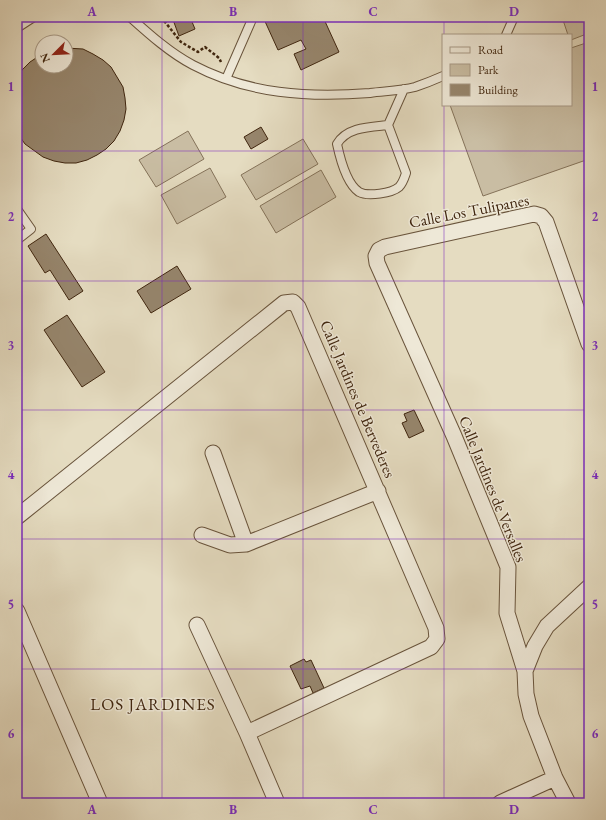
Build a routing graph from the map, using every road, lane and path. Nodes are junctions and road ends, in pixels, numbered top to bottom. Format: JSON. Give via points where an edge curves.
{"nodes":[{"id":1,"x":34,"y":17,"type":"edge"},
{"id":2,"x":130,"y":17,"type":"edge"},
{"id":3,"x":160,"y":17,"type":"edge"},
{"id":4,"x":253,"y":17,"type":"edge"},
{"id":5,"x":514,"y":17,"type":"edge"},
{"id":6,"x":156,"y":21,"type":"dead end"},
{"id":7,"x":17,"y":28,"type":"edge"},
{"id":8,"x":506,"y":34,"type":"edge"},
{"id":9,"x":221,"y":62,"type":"dead end"},
{"id":10,"x":442,"y":76,"type":"edge"},
{"id":11,"x":226,"y":79,"type":"junction"},
{"id":12,"x":404,"y":89,"type":"junction"},
{"id":13,"x":388,"y":125,"type":"junction"},
{"id":14,"x":17,"y":209,"type":"edge"},
{"id":15,"x":17,"y":240,"type":"edge"},
{"id":16,"x":377,"y":264,"type":"joint"},
{"id":17,"x":589,"y":344,"type":"edge"},
{"id":18,"x":213,"y":454,"type":"dead end"},
{"id":19,"x":378,"y":491,"type":"junction"},
{"id":20,"x":17,"y":517,"type":"edge"},
{"id":21,"x":202,"y":535,"type":"dead end"},
{"id":22,"x":246,"y":544,"type":"junction"},
{"id":23,"x":589,"y":587,"type":"edge"},
{"id":24,"x":17,"y":611,"type":"edge"},
{"id":25,"x":197,"y":625,"type":"dead end"},
{"id":26,"x":526,"y":671,"type":"junction"},
{"id":27,"x":247,"y":733,"type":"junction"},
{"id":28,"x":555,"y":778,"type":"junction"},
{"id":29,"x":100,"y":803,"type":"edge"},
{"id":30,"x":277,"y":803,"type":"edge"},
{"id":31,"x":500,"y":803,"type":"edge"},
{"id":32,"x":568,"y":803,"type":"edge"}],
"edges":[{"from":1,"to":7,"type":"lane"},
{"from":2,"to":11,"type":"lane","via":[[192,64]]},
{"from":3,"to":6,"type":"path"},
{"from":3,"to":9,"type":"path","via":[[181,42],[198,52],[205,47]]},
{"from":4,"to":11,"type":"lane"},
{"from":5,"to":8,"type":"lane"},
{"from":10,"to":12,"type":"lane"},
{"from":11,"to":12,"type":"lane","via":[[256,89],[291,94],[346,95]]},
{"from":12,"to":13,"type":"lane"},
{"from":13,"to":13,"type":"lane","via":[[349,131],[337,144],[340,159],[351,182],[360,192],[388,192],[398,188],[404,181],[406,173]]},
{"from":14,"to":15,"type":"lane","via":[[31,229]]},
{"from":16,"to":17,"type":"street","name":"Calle Los Tulipanes","via":[[376,256],[379,250],[385,247],[534,214],[541,216],[546,222]]},
{"from":16,"to":26,"type":"street","name":"Calle Jardines de Versalles","via":[[454,436],[508,567],[507,614]]},
{"from":18,"to":22,"type":"street"},
{"from":19,"to":20,"type":"street","name":"Calle Jardines de Bervederes","via":[[298,307],[293,302],[284,303]]},
{"from":19,"to":22,"type":"street"},
{"from":19,"to":27,"type":"street","name":"Calle Jardines de Bervederes","via":[[436,628],[437,639],[431,647]]},
{"from":21,"to":22,"type":"street","via":[[230,545]]},
{"from":23,"to":26,"type":"street","via":[[547,626],[535,646]]},
{"from":24,"to":29,"type":"street"},
{"from":25,"to":27,"type":"street"},
{"from":26,"to":28,"type":"street","name":"Calle Jardines de Versalles","via":[[526,694],[531,716]]},
{"from":27,"to":30,"type":"street"},
{"from":28,"to":31,"type":"street"},
{"from":28,"to":32,"type":"street","name":"Calle Jardines de Versalles"}]}
